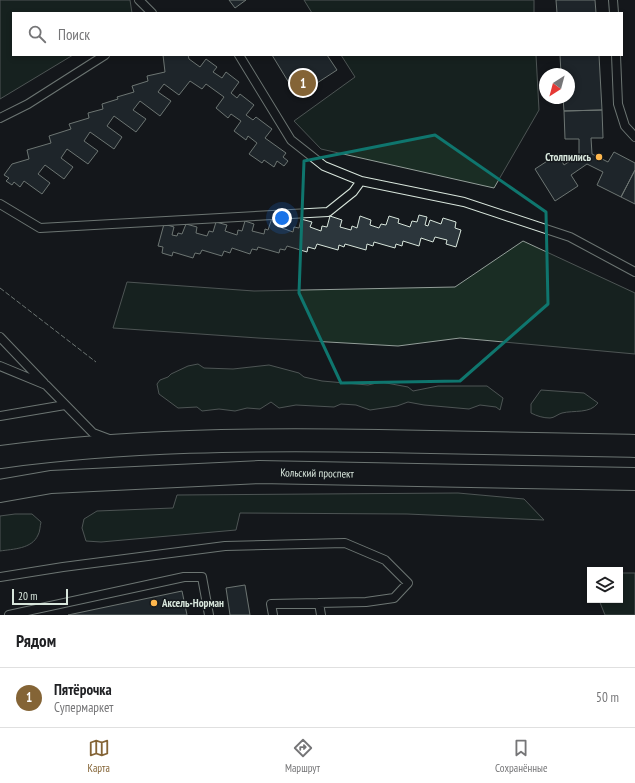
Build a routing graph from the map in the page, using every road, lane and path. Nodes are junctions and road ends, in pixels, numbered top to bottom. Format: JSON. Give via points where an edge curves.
{"nodes":[{"id":1,"x":139,"y":0,"type":"edge"},
{"id":2,"x":613,"y":0,"type":"edge"},
{"id":3,"x":151,"y":12,"type":"edge"},
{"id":4,"x":614,"y":12,"type":"edge"},
{"id":5,"x":104,"y":56,"type":"edge"},
{"id":6,"x":240,"y":56,"type":"edge"},
{"id":7,"x":616,"y":56,"type":"edge"},
{"id":8,"x":0,"y":118,"type":"edge"},
{"id":9,"x":635,"y":137,"type":"edge"},
{"id":10,"x":361,"y":181,"type":"junction"},
{"id":11,"x":0,"y":204,"type":"edge"},
{"id":12,"x":635,"y":272,"type":"edge"},
{"id":13,"x":0,"y":337,"type":"edge"},
{"id":14,"x":0,"y":366,"type":"edge"},
{"id":15,"x":46,"y":385,"type":"junction"},
{"id":16,"x":65,"y":405,"type":"junction"},
{"id":17,"x":0,"y":416,"type":"edge"},
{"id":18,"x":121,"y":444,"type":"junction"},
{"id":19,"x":635,"y":446,"type":"edge"},
{"id":20,"x":0,"y":457,"type":"edge"},
{"id":21,"x":635,"y":479,"type":"edge"},
{"id":22,"x":0,"y":491,"type":"edge"},
{"id":23,"x":0,"y":577,"type":"edge"},
{"id":24,"x":319,"y":603,"type":"junction"},
{"id":25,"x":9,"y":615,"type":"edge"},
{"id":26,"x":209,"y":615,"type":"edge"},
{"id":27,"x":273,"y":615,"type":"edge"},
{"id":28,"x":321,"y":615,"type":"edge"}],
"edges":[{"from":1,"to":3,"type":"lane"},
{"from":2,"to":4,"type":"lane"},
{"from":5,"to":8,"type":"lane","via":[[28,104]]},
{"from":6,"to":10,"type":"lane","via":[[291,140],[324,166]]},
{"from":7,"to":9,"type":"lane","via":[[618,104],[625,126]]},
{"from":10,"to":11,"type":"lane","via":[[353,192],[328,212],[40,228]]},
{"from":10,"to":12,"type":"lane","via":[[464,202],[540,227],[570,237]]},
{"from":13,"to":15,"type":"lane"},
{"from":14,"to":15,"type":"lane"},
{"from":15,"to":16,"type":"lane"},
{"from":16,"to":17,"type":"lane"},
{"from":16,"to":18,"type":"lane","via":[[93,433]]},
{"from":18,"to":19,"type":"main road","via":[[292,440]]},
{"from":18,"to":20,"type":"main road"},
{"from":21,"to":22,"type":"main road","name":"Кольский проспект","via":[[259,472],[51,482]]},
{"from":23,"to":24,"type":"lane","via":[[224,546],[345,543],[385,560],[408,583],[394,598],[366,602]]},
{"from":24,"to":27,"type":"lane","via":[[271,604]]},
{"from":24,"to":28,"type":"lane"},
{"from":25,"to":26,"type":"lane","via":[[184,578],[202,577]]}]}
